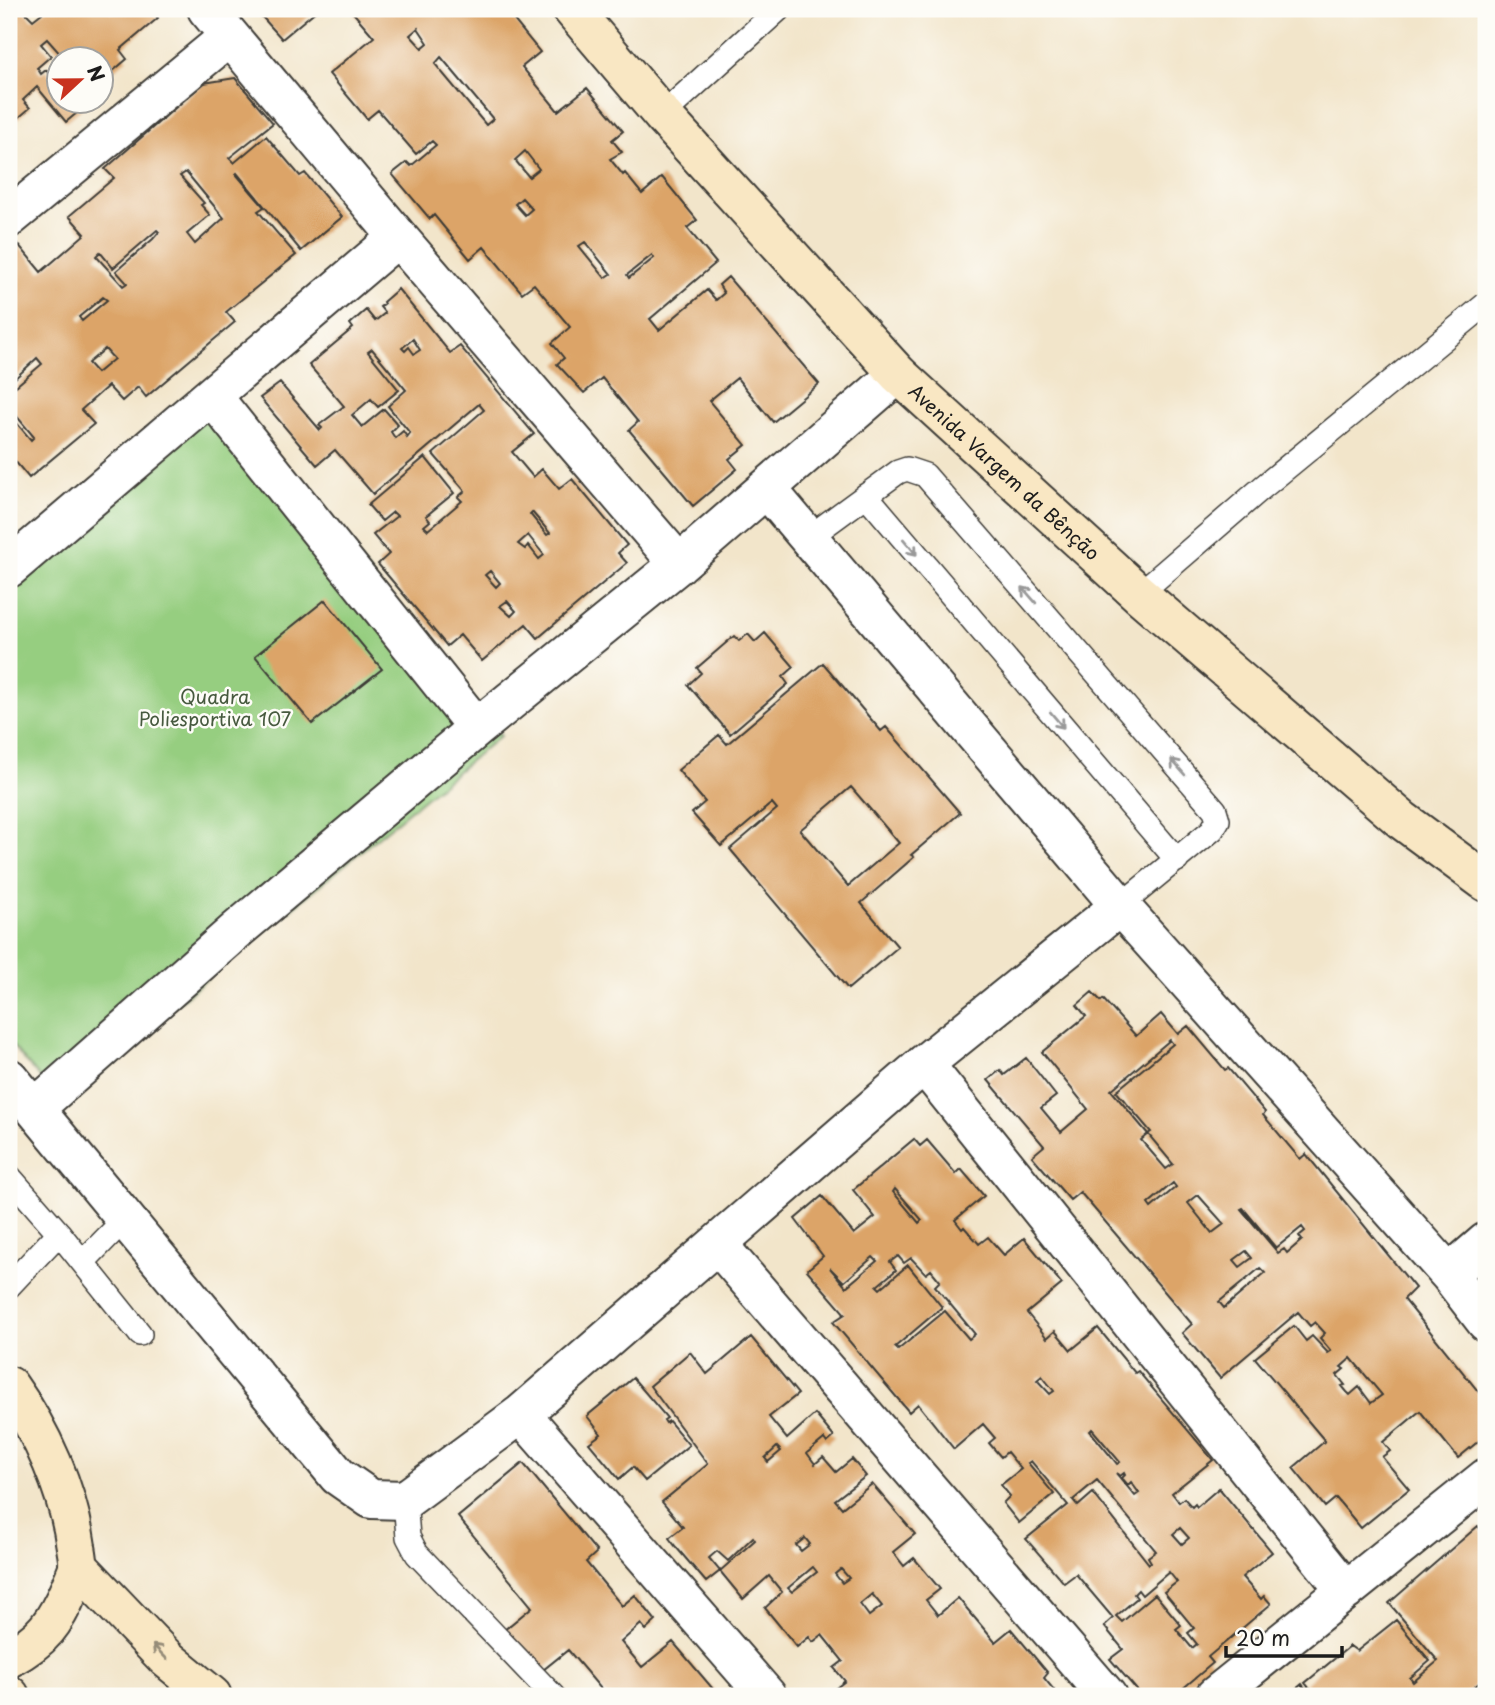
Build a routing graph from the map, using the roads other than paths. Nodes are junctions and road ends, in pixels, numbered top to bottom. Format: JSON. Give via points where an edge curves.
{"nodes":[{"id":1,"x":572,"y":9,"type":"edge"},
{"id":2,"x":779,"y":9,"type":"edge"},
{"id":3,"x":218,"y":23,"type":"edge"},
{"id":4,"x":663,"y":116,"type":"junction"},
{"id":5,"x":9,"y":218,"type":"edge"},
{"id":6,"x":398,"y":237,"type":"junction"},
{"id":7,"x":1486,"y":304,"type":"edge"},
{"id":8,"x":898,"y":374,"type":"junction"},
{"id":9,"x":212,"y":396,"type":"junction"},
{"id":10,"x":767,"y":489,"type":"junction"},
{"id":11,"x":866,"y":495,"type":"junction"},
{"id":12,"x":808,"y":538,"type":"junction"},
{"id":13,"x":679,"y":564,"type":"junction"},
{"id":14,"x":9,"y":568,"type":"edge"},
{"id":15,"x":1139,"y":594,"type":"junction"},
{"id":16,"x":477,"y":728,"type":"junction"},
{"id":17,"x":1177,"y":860,"type":"junction"},
{"id":18,"x":1486,"y":882,"type":"edge"},
{"id":19,"x":1121,"y":906,"type":"junction"},
{"id":20,"x":924,"y":1064,"type":"junction"},
{"id":21,"x":9,"y":1078,"type":"edge"},
{"id":22,"x":34,"y":1108,"type":"junction"},
{"id":23,"x":9,"y":1176,"type":"edge"},
{"id":24,"x":125,"y":1219,"type":"junction"},
{"id":25,"x":59,"y":1233,"type":"junction"},
{"id":26,"x":1486,"y":1242,"type":"edge"},
{"id":27,"x":718,"y":1245,"type":"junction"},
{"id":28,"x":83,"y":1262,"type":"junction"},
{"id":29,"x":1449,"y":1273,"type":"junction"},
{"id":30,"x":9,"y":1286,"type":"edge"},
{"id":31,"x":1486,"y":1322,"type":"edge"},
{"id":32,"x":141,"y":1334,"type":"dead end"},
{"id":33,"x":9,"y":1386,"type":"edge"},
{"id":34,"x":521,"y":1414,"type":"junction"},
{"id":35,"x":1486,"y":1479,"type":"edge"},
{"id":36,"x":405,"y":1500,"type":"junction"},
{"id":37,"x":78,"y":1566,"type":"junction"},
{"id":38,"x":1346,"y":1591,"type":"junction"},
{"id":39,"x":9,"y":1658,"type":"edge"},
{"id":40,"x":212,"y":1696,"type":"edge"},
{"id":41,"x":553,"y":1696,"type":"edge"},
{"id":42,"x":767,"y":1696,"type":"edge"},
{"id":43,"x":1107,"y":1696,"type":"edge"},
{"id":44,"x":1215,"y":1696,"type":"edge"}],
"edges":[{"from":1,"to":4,"type":"street","name":"Avenida Vargem da Bênção"},
{"from":2,"to":4,"type":"lane"},
{"from":3,"to":5,"type":"street"},
{"from":3,"to":6,"type":"street"},
{"from":4,"to":8,"type":"street","name":"Avenida Vargem da Bênção"},
{"from":6,"to":9,"type":"street"},
{"from":6,"to":13,"type":"street"},
{"from":7,"to":15,"type":"lane"},
{"from":8,"to":10,"type":"street"},
{"from":8,"to":15,"type":"street","name":"Avenida Vargem da Bênção"},
{"from":9,"to":14,"type":"street"},
{"from":9,"to":16,"type":"street"},
{"from":10,"to":12,"type":"street"},
{"from":10,"to":13,"type":"street"},
{"from":11,"to":12,"type":"lane"},
{"from":11,"to":17,"type":"lane","one_way":true},
{"from":17,"to":11,"type":"lane","one_way":true,"via":[[1216,825],[1215,810],[925,475],[907,469],[898,472]]},
{"from":12,"to":19,"type":"street"},
{"from":13,"to":16,"type":"street"},
{"from":15,"to":18,"type":"street","name":"Avenida Vargem da Bênção","via":[[1402,820]]},
{"from":16,"to":22,"type":"street"},
{"from":17,"to":19,"type":"lane"},
{"from":19,"to":20,"type":"street"},
{"from":19,"to":29,"type":"street"},
{"from":20,"to":27,"type":"street"},
{"from":20,"to":38,"type":"street"},
{"from":21,"to":22,"type":"street"},
{"from":22,"to":24,"type":"street"},
{"from":23,"to":25,"type":"lane"},
{"from":24,"to":28,"type":"lane"},
{"from":24,"to":36,"type":"street","via":[[338,1476],[371,1499]]},
{"from":25,"to":28,"type":"lane"},
{"from":25,"to":30,"type":"lane"},
{"from":26,"to":29,"type":"street"},
{"from":27,"to":34,"type":"street"},
{"from":27,"to":43,"type":"street"},
{"from":28,"to":32,"type":"lane"},
{"from":29,"to":31,"type":"street"},
{"from":33,"to":37,"type":"street","via":[[40,1437],[56,1478],[72,1523]]},
{"from":34,"to":36,"type":"street"},
{"from":34,"to":42,"type":"street"},
{"from":35,"to":38,"type":"street"},
{"from":36,"to":41,"type":"lane","via":[[408,1537],[417,1554]]},
{"from":37,"to":39,"type":"street","via":[[47,1631]]},
{"from":40,"to":37,"type":"street","one_way":true,"via":[[166,1658]]},
{"from":38,"to":44,"type":"street"}]}
